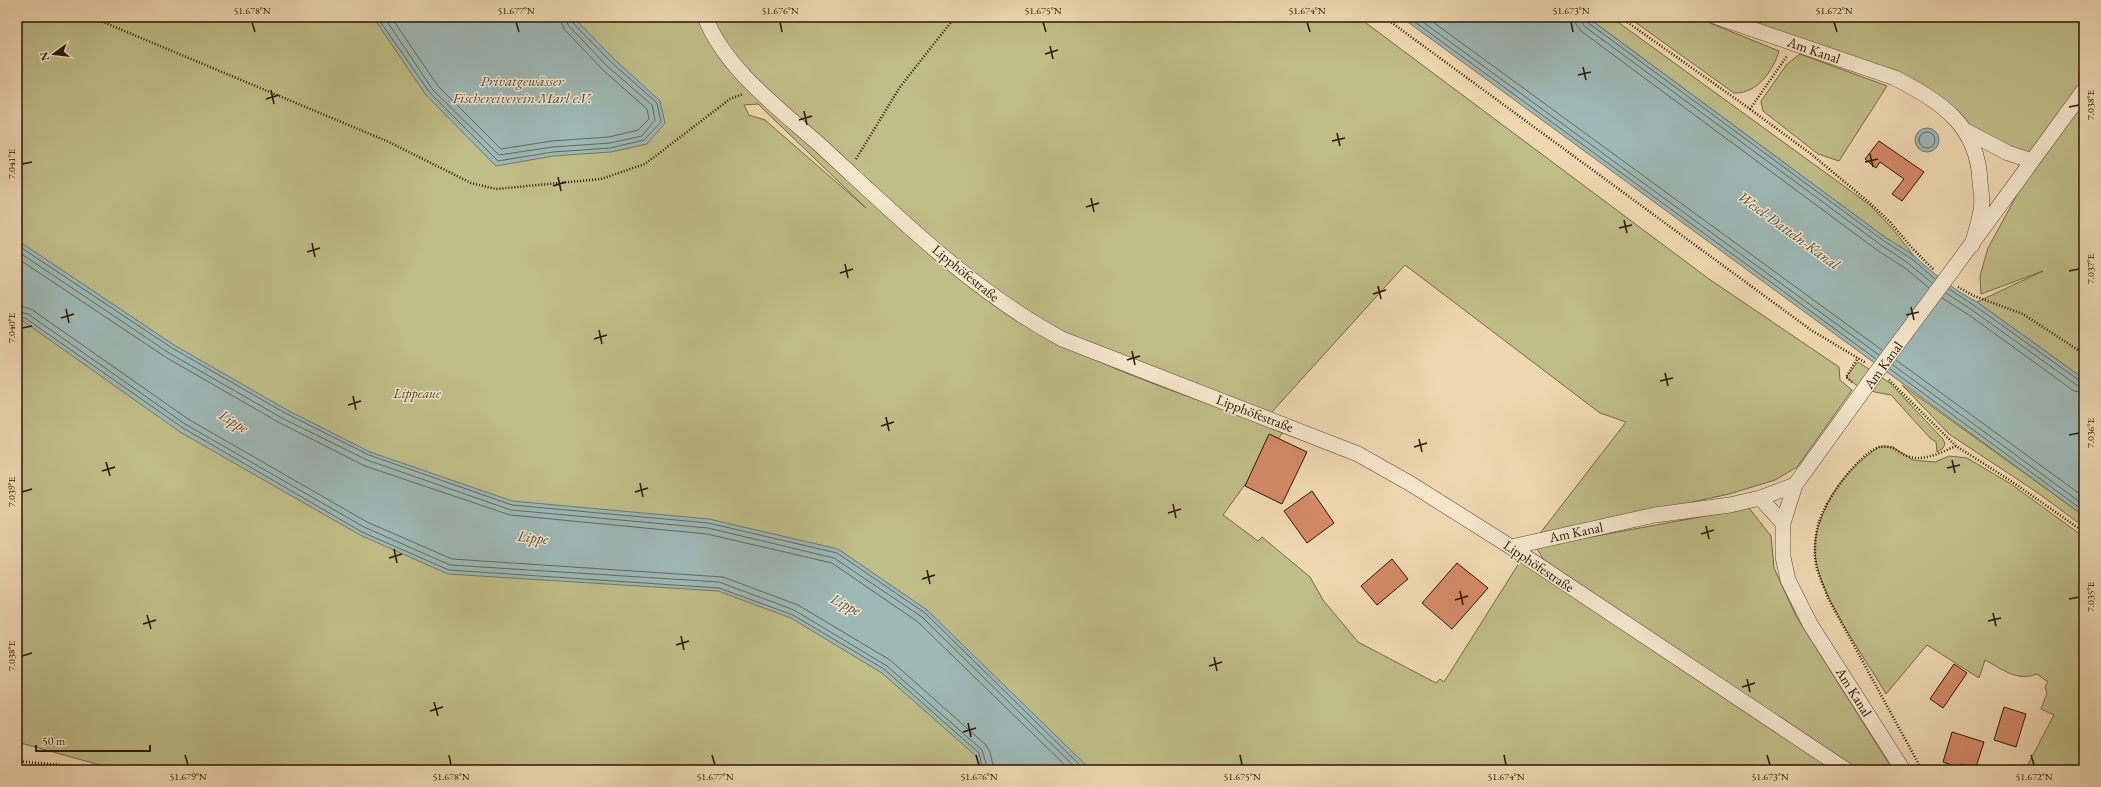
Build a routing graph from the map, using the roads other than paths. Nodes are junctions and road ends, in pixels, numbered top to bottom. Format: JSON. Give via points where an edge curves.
{"nodes":[{"id":1,"x":705,"y":17,"type":"edge"},
{"id":2,"x":1717,"y":17,"type":"edge"},
{"id":3,"x":2084,"y":90,"type":"edge"},
{"id":4,"x":1966,"y":131,"type":"junction"},
{"id":5,"x":2032,"y":161,"type":"junction"},
{"id":6,"x":1972,"y":245,"type":"junction"},
{"id":7,"x":1795,"y":485,"type":"junction"},
{"id":8,"x":1760,"y":498,"type":"junction"},
{"id":9,"x":1783,"y":524,"type":"junction"},
{"id":10,"x":1511,"y":547,"type":"junction"},
{"id":11,"x":1846,"y":770,"type":"edge"},
{"id":12,"x":1903,"y":770,"type":"edge"}],
"edges":[{"from":1,"to":10,"type":"street","name":"Lipphöfestraße","via":[[722,49],[758,88],[942,255],[1000,302],[1030,322],[1062,339],[1358,454]]},
{"from":2,"to":4,"type":"street","name":"Am Kanal","via":[[1895,78],[1950,111]]},
{"from":3,"to":5,"type":"street"},
{"from":4,"to":5,"type":"street","name":"Am Kanal","via":[[2008,153]]},
{"from":4,"to":6,"type":"street","name":"Am Kanal","via":[[1974,148],[1980,173],[1982,209]]},
{"from":5,"to":6,"type":"street","name":"Am Kanal"},
{"from":6,"to":7,"type":"street","name":"Am Kanal","bridge":true,"via":[[1875,372]]},
{"from":7,"to":8,"type":"street","name":"Am Kanal"},
{"from":7,"to":9,"type":"street","name":"Am Kanal"},
{"from":8,"to":9,"type":"street"},
{"from":8,"to":10,"type":"street","name":"Am Kanal","via":[[1730,505],[1655,515]]},
{"from":9,"to":12,"type":"street","name":"Am Kanal","via":[[1788,580],[1810,624]]},
{"from":10,"to":11,"type":"street","name":"Lipphöfestraße"}]}
